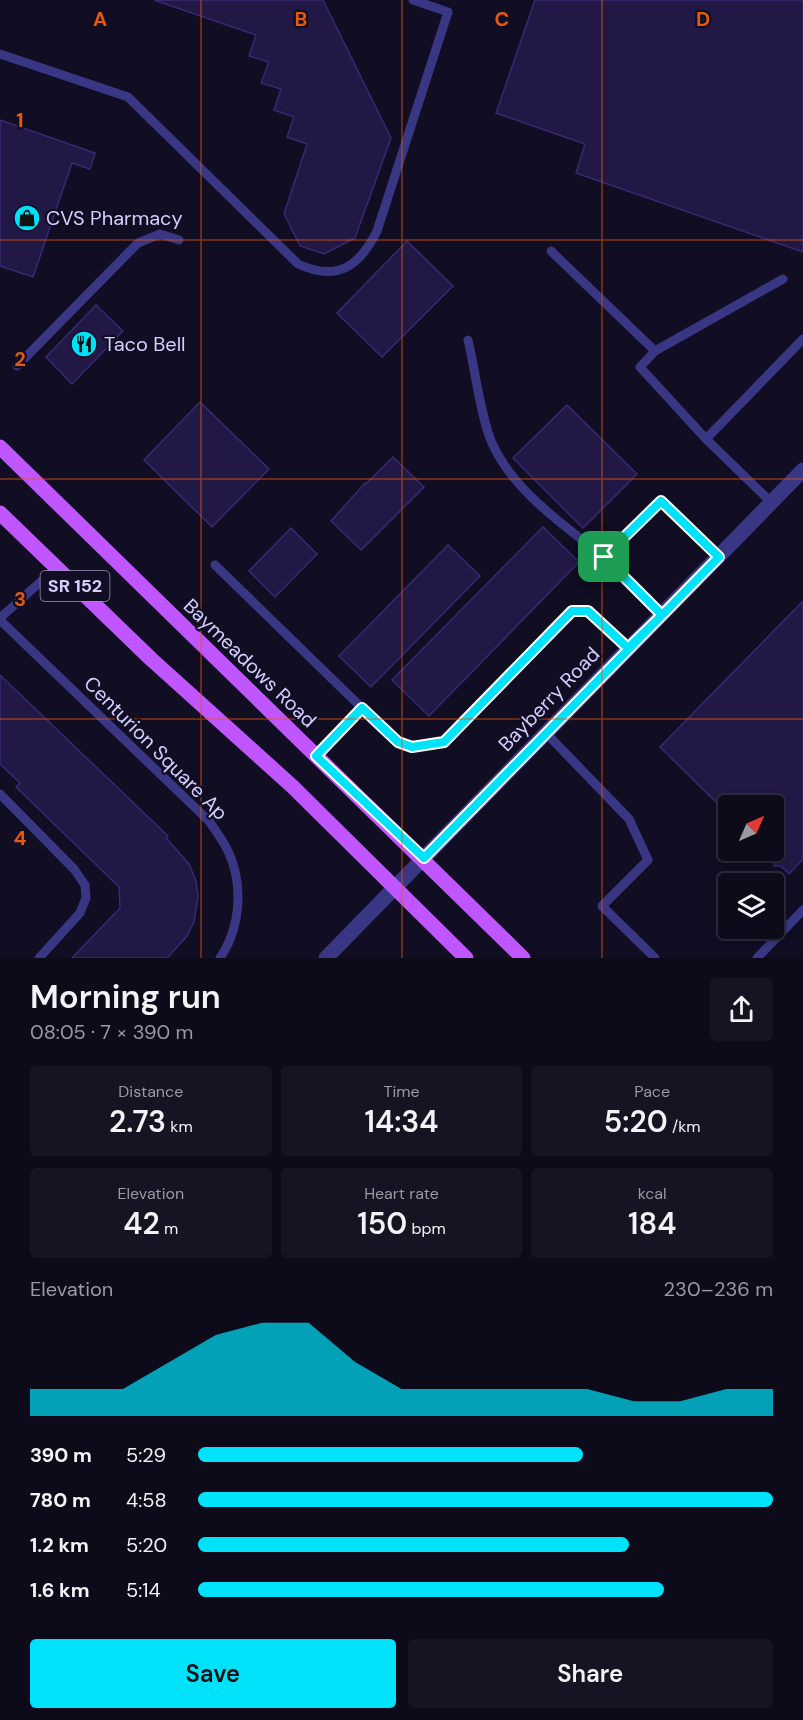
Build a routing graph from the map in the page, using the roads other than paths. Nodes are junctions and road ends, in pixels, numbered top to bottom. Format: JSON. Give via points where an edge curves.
{"nodes":[{"id":1,"x":413,"y":0,"type":"edge"},
{"id":2,"x":0,"y":54,"type":"edge"},
{"id":3,"x":179,"y":240,"type":"dead end"},
{"id":4,"x":551,"y":251,"type":"dead end"},
{"id":5,"x":783,"y":279,"type":"dead end"},
{"id":6,"x":803,"y":339,"type":"edge"},
{"id":7,"x":468,"y":340,"type":"dead end"},
{"id":8,"x":655,"y":351,"type":"junction"},
{"id":9,"x":17,"y":366,"type":"dead end"},
{"id":10,"x":706,"y":439,"type":"junction"},
{"id":11,"x":0,"y":447,"type":"edge"},
{"id":12,"x":803,"y":470,"type":"edge"},
{"id":13,"x":771,"y":502,"type":"junction"},
{"id":14,"x":0,"y":513,"type":"edge"},
{"id":15,"x":604,"y":557,"type":"junction"},
{"id":16,"x":719,"y":557,"type":"junction"},
{"id":17,"x":215,"y":565,"type":"dead end"},
{"id":18,"x":56,"y":568,"type":"junction"},
{"id":19,"x":662,"y":615,"type":"junction"},
{"id":20,"x":0,"y":619,"type":"edge"},
{"id":21,"x":628,"y":648,"type":"junction"},
{"id":22,"x":362,"y":708,"type":"junction"},
{"id":23,"x":545,"y":732,"type":"junction"},
{"id":24,"x":316,"y":756,"type":"junction"},
{"id":25,"x":0,"y":794,"type":"edge"},
{"id":26,"x":424,"y":858,"type":"junction"},
{"id":27,"x":395,"y":888,"type":"junction"},
{"id":28,"x":803,"y":910,"type":"edge"},
{"id":29,"x":39,"y":958,"type":"edge"},
{"id":30,"x":220,"y":958,"type":"edge"},
{"id":31,"x":326,"y":958,"type":"edge"},
{"id":32,"x":466,"y":958,"type":"edge"},
{"id":33,"x":523,"y":958,"type":"edge"},
{"id":34,"x":655,"y":958,"type":"edge"},
{"id":35,"x":757,"y":958,"type":"edge"}],
"edges":[{"from":1,"to":2,"type":"lane","via":[[448,12],[377,231],[368,250],[353,264],[336,272],[316,272],[298,264],[128,97]]},
{"from":3,"to":9,"type":"lane","via":[[160,234],[138,243]]},
{"from":4,"to":8,"type":"lane"},
{"from":5,"to":8,"type":"lane"},
{"from":6,"to":10,"type":"lane"},
{"from":7,"to":15,"type":"lane","via":[[491,441],[502,463],[528,493]]},
{"from":8,"to":10,"type":"lane","via":[[640,367]]},
{"from":10,"to":13,"type":"lane"},
{"from":11,"to":24,"type":"main road","name":"Baymeadows Road","number":"SR 152"},
{"from":12,"to":13,"type":"street","name":"Bayberry Road"},
{"from":13,"to":16,"type":"street","name":"Bayberry Road"},
{"from":14,"to":18,"type":"main road","number":"SR 152"},
{"from":15,"to":16,"type":"lane","via":[[661,501]]},
{"from":15,"to":19,"type":"lane"},
{"from":16,"to":19,"type":"street","name":"Bayberry Road"},
{"from":17,"to":22,"type":"lane"},
{"from":18,"to":20,"type":"lane","name":"Centurion Square Ap"},
{"from":18,"to":27,"type":"main road","number":"SR 152"},
{"from":19,"to":21,"type":"street","name":"Bayberry Road"},
{"from":20,"to":30,"type":"lane","name":"Centurion Square Ap","via":[[209,821],[228,850],[238,886],[237,917],[231,943]]},
{"from":21,"to":22,"type":"lane","via":[[588,611],[572,611],[444,742],[412,747],[398,742]]},
{"from":21,"to":23,"type":"street","name":"Bayberry Road"},
{"from":22,"to":24,"type":"lane"},
{"from":23,"to":26,"type":"street","name":"Bayberry Road"},
{"from":23,"to":34,"type":"lane","via":[[629,819],[648,860],[602,906]]},
{"from":24,"to":26,"type":"main road","name":"Baymeadows Road","number":"SR 152"},
{"from":25,"to":29,"type":"lane","via":[[85,885],[86,898],[80,913]]},
{"from":26,"to":27,"type":"street","name":"Bayberry Road"},
{"from":26,"to":33,"type":"main road","name":"Baymeadows Road","number":"SR 152"},
{"from":27,"to":31,"type":"street","name":"Bayberry Road"},
{"from":27,"to":32,"type":"main road","number":"SR 152"},
{"from":28,"to":35,"type":"lane"}]}
